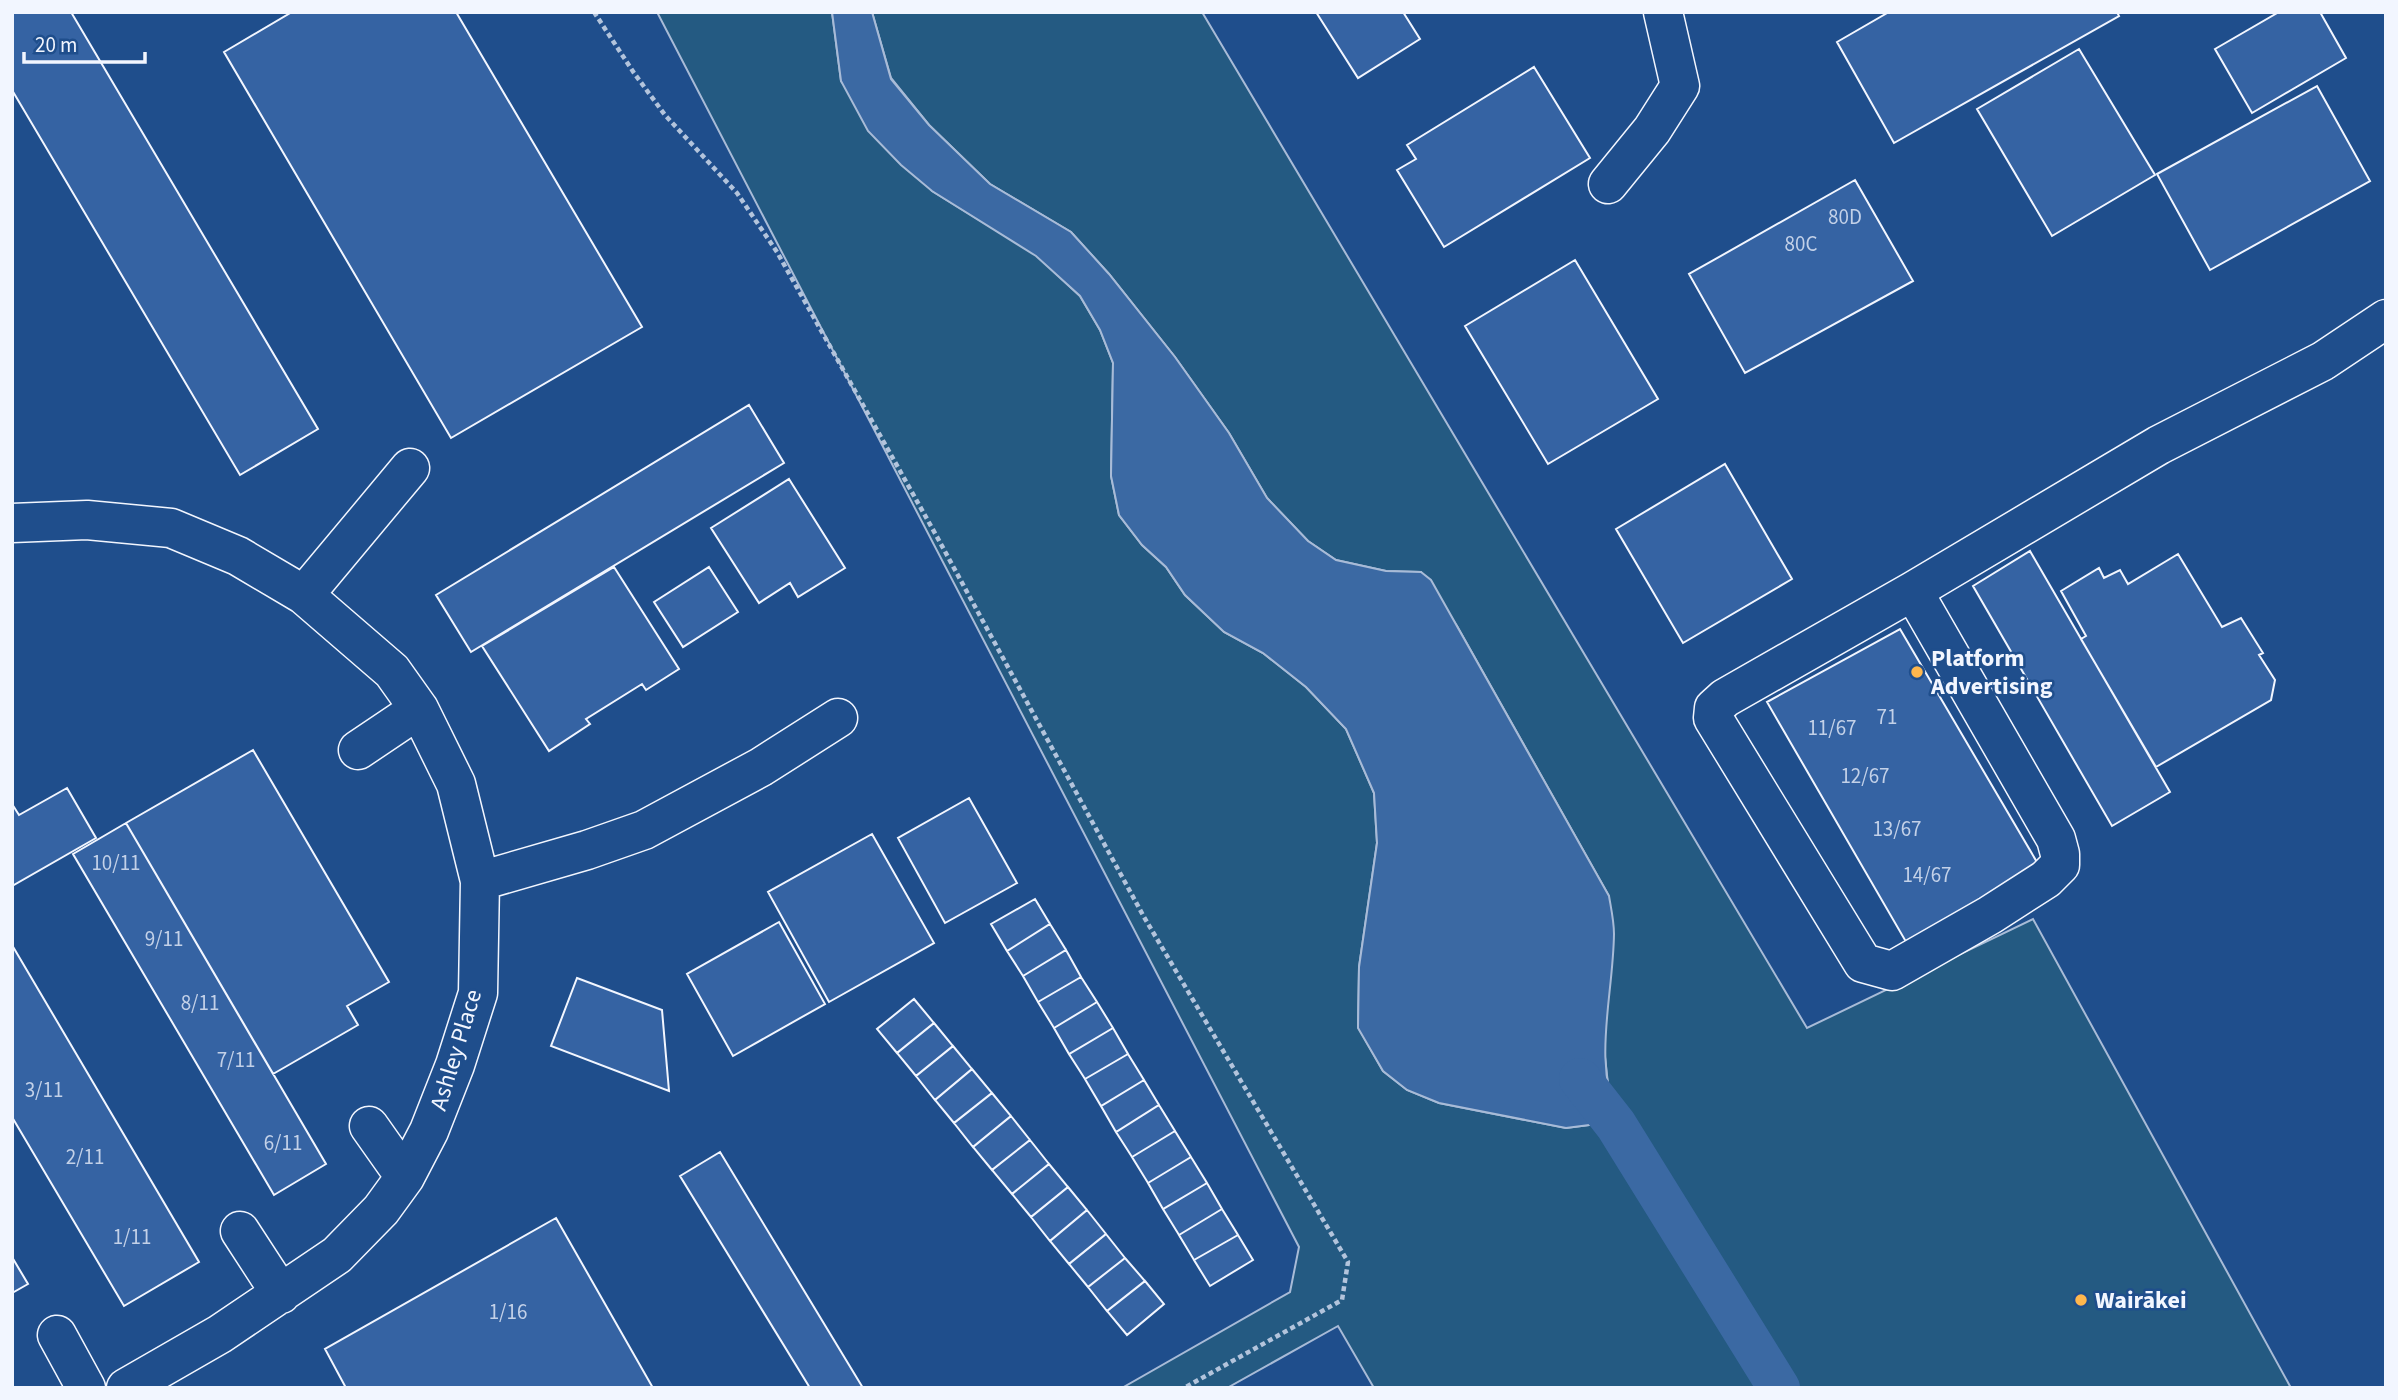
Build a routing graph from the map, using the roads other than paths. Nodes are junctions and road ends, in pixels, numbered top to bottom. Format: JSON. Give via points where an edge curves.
{"nodes":[{"id":1,"x":1663,"y":12,"type":"edge"},
{"id":2,"x":1608,"y":184,"type":"dead end"},
{"id":3,"x":2386,"y":319,"type":"edge"},
{"id":4,"x":410,"y":468,"type":"dead end"},
{"id":5,"x":12,"y":523,"type":"edge"},
{"id":6,"x":1913,"y":591,"type":"junction"},
{"id":7,"x":304,"y":595,"type":"junction"},
{"id":8,"x":419,"y":709,"type":"junction"},
{"id":9,"x":838,"y":718,"type":"dead end"},
{"id":10,"x":358,"y":750,"type":"dead end"},
{"id":11,"x":480,"y":881,"type":"junction"},
{"id":12,"x":369,"y":1126,"type":"dead end"},
{"id":13,"x":404,"y":1177,"type":"junction"},
{"id":14,"x":240,"y":1231,"type":"dead end"},
{"id":15,"x":281,"y":1294,"type":"junction"},
{"id":16,"x":57,"y":1335,"type":"dead end"},
{"id":17,"x":86,"y":1388,"type":"edge"},
{"id":18,"x":126,"y":1388,"type":"edge"}],
"edges":[{"from":1,"to":2,"type":"street","via":[[1680,86]]},
{"from":3,"to":6,"type":"street","via":[[2323,361],[2159,444]]},
{"from":4,"to":7,"type":"street"},
{"from":5,"to":7,"type":"street","name":"Ashley Place","via":[[88,520],[171,528],[238,556]]},
{"from":6,"to":6,"type":"street","via":[[2056,839],[2060,864],[2046,880],[1892,971],[1863,963],[1713,718],[1714,708],[1725,698]]},
{"from":7,"to":8,"type":"street","name":"Ashley Place","via":[[392,671]]},
{"from":8,"to":10,"type":"street"},
{"from":8,"to":11,"type":"street","name":"Ashley Place","via":[[456,784]]},
{"from":9,"to":11,"type":"street","via":[[761,767],[644,830]]},
{"from":11,"to":13,"type":"street","name":"Ashley Place","via":[[478,993],[429,1131]]},
{"from":12,"to":13,"type":"street"},
{"from":13,"to":15,"type":"street","name":"Ashley Place","via":[[381,1210],[337,1255]]},
{"from":14,"to":15,"type":"street"},
{"from":15,"to":18,"type":"street","name":"Ashley Place"},
{"from":16,"to":17,"type":"street"}]}
